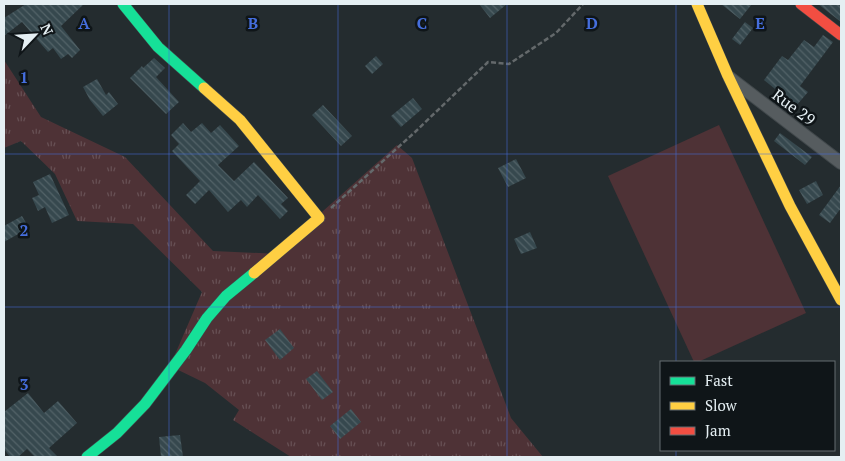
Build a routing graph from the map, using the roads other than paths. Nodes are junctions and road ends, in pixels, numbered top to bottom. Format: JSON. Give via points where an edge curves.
{"nodes":[{"id":1,"x":697,"y":4,"type":"edge"},
{"id":2,"x":801,"y":4,"type":"edge"},
{"id":3,"x":127,"y":5,"type":"edge"},
{"id":4,"x":841,"y":35,"type":"edge"},
{"id":5,"x":728,"y":76,"type":"junction"},
{"id":6,"x":841,"y":163,"type":"edge"},
{"id":7,"x":841,"y":300,"type":"edge"},
{"id":8,"x":87,"y":457,"type":"edge"}],
"edges":[{"from":1,"to":5,"type":"street"},
{"from":2,"to":4,"type":"street"},
{"from":3,"to":8,"type":"street","via":[[158,47],[240,120],[320,218],[226,296],[145,404],[117,433]]},
{"from":5,"to":6,"type":"street","name":"Rue 29"},
{"from":5,"to":7,"type":"street","via":[[790,206]]}]}
